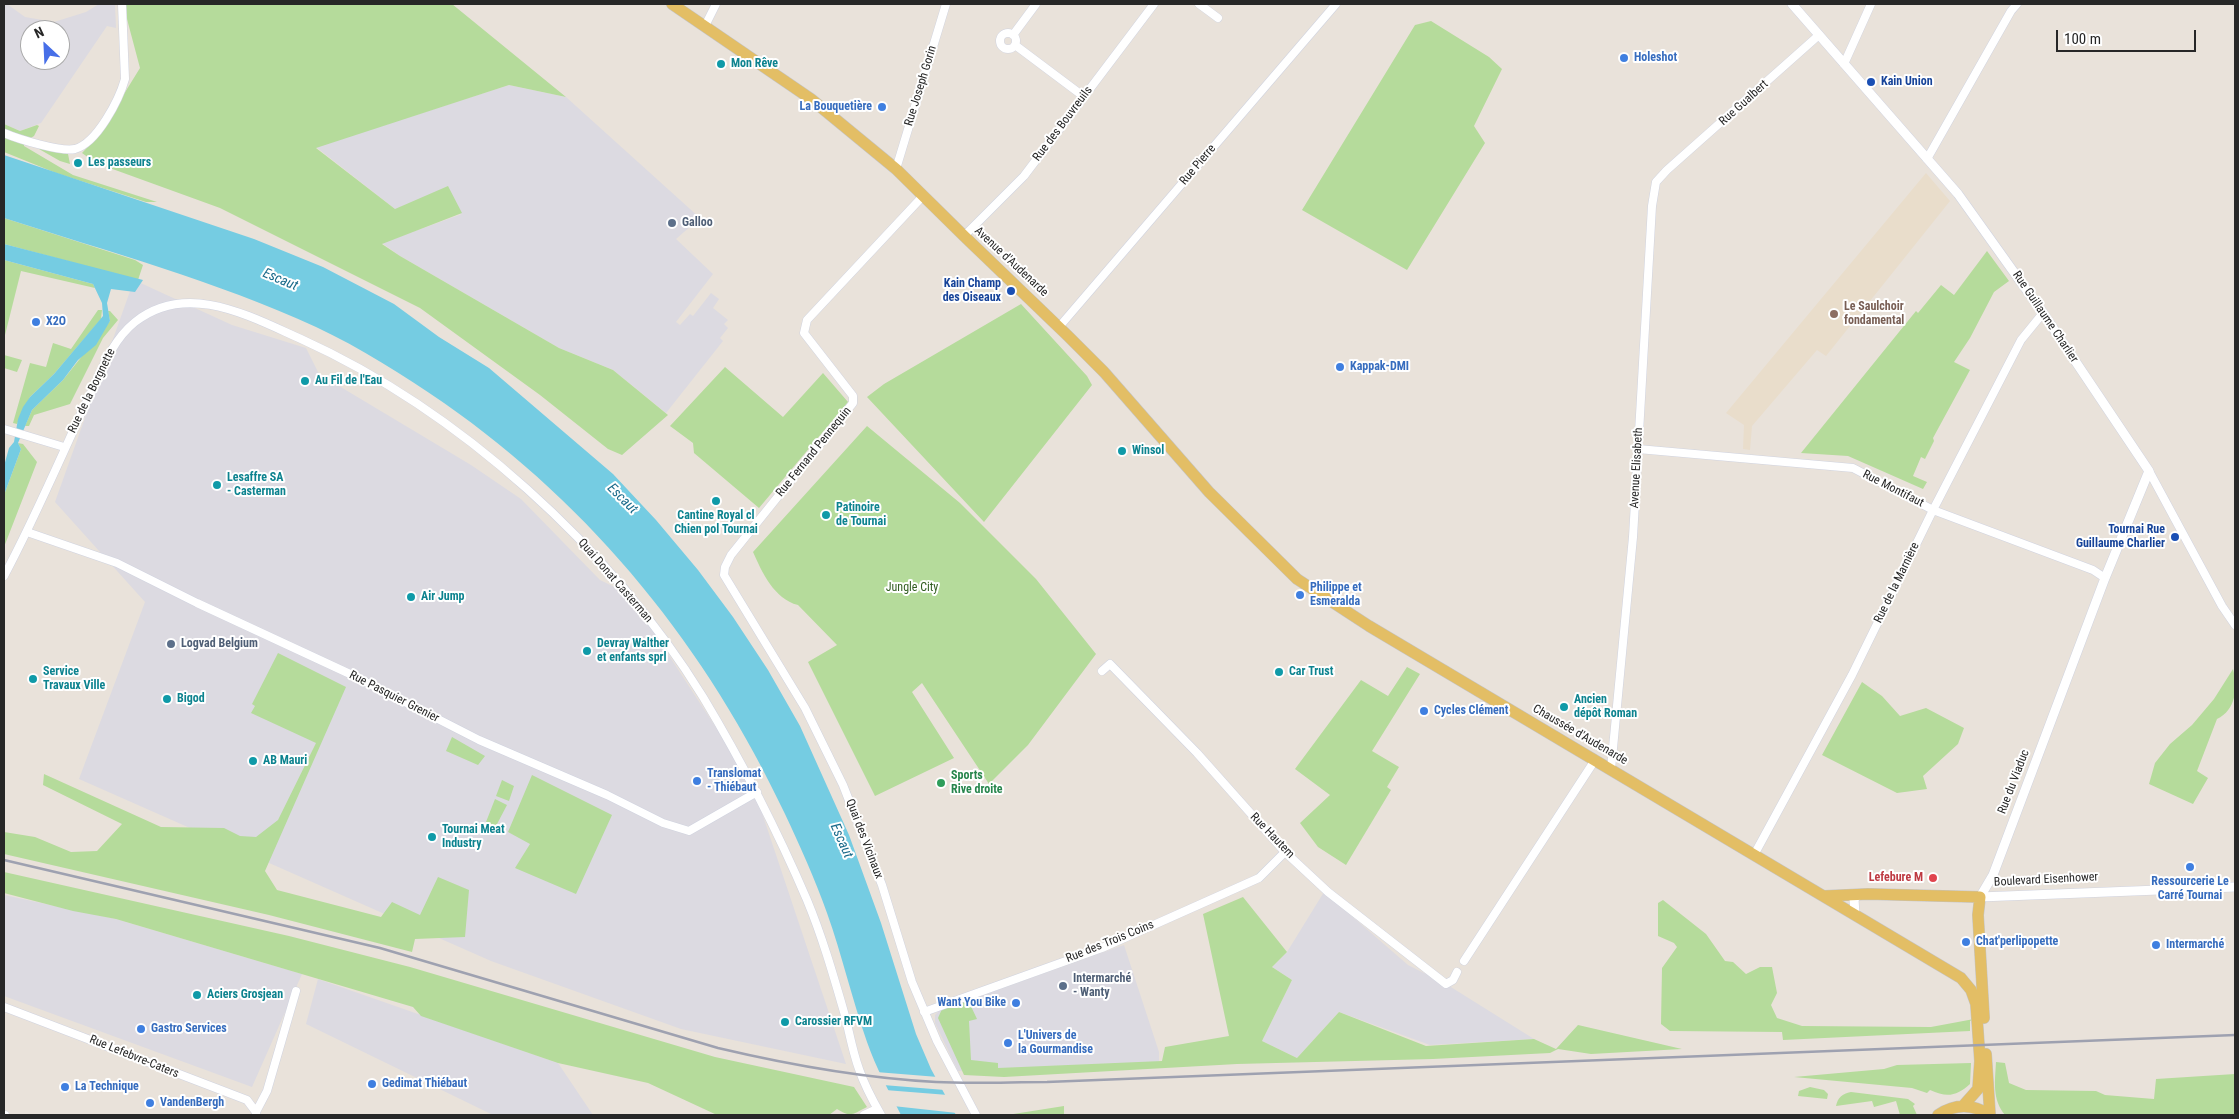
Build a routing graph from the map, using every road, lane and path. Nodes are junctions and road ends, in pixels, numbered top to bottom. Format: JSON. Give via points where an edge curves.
{"nodes":[{"id":1,"x":122,"y":4,"type":"edge"},
{"id":2,"x":672,"y":4,"type":"edge"},
{"id":3,"x":716,"y":4,"type":"edge"},
{"id":4,"x":946,"y":4,"type":"edge"},
{"id":5,"x":1036,"y":4,"type":"edge"},
{"id":6,"x":1154,"y":4,"type":"edge"},
{"id":7,"x":1199,"y":4,"type":"edge"},
{"id":8,"x":1336,"y":4,"type":"edge"},
{"id":9,"x":1792,"y":4,"type":"edge"},
{"id":10,"x":1871,"y":4,"type":"edge"},
{"id":11,"x":2017,"y":4,"type":"edge"},
{"id":12,"x":1218,"y":18,"type":"dead end"},
{"id":13,"x":705,"y":26,"type":"junction"},
{"id":14,"x":1012,"y":35,"type":"junction"},
{"id":15,"x":1820,"y":35,"type":"junction"},
{"id":16,"x":1015,"y":45,"type":"junction"},
{"id":17,"x":1844,"y":64,"type":"junction"},
{"id":18,"x":1083,"y":96,"type":"junction"},
{"id":19,"x":4,"y":133,"type":"edge"},
{"id":20,"x":1927,"y":159,"type":"junction"},
{"id":21,"x":896,"y":169,"type":"junction"},
{"id":22,"x":1667,"y":170,"type":"joint"},
{"id":23,"x":923,"y":196,"type":"junction"},
{"id":24,"x":964,"y":236,"type":"junction"},
{"id":25,"x":2043,"y":313,"type":"junction"},
{"id":26,"x":252,"y":318,"type":"joint"},
{"id":27,"x":1060,"y":327,"type":"junction"},
{"id":28,"x":4,"y":429,"type":"edge"},
{"id":29,"x":64,"y":447,"type":"junction"},
{"id":30,"x":1638,"y":449,"type":"junction"},
{"id":31,"x":2149,"y":471,"type":"junction"},
{"id":32,"x":1933,"y":510,"type":"junction"},
{"id":33,"x":27,"y":532,"type":"junction"},
{"id":34,"x":724,"y":575,"type":"joint"},
{"id":35,"x":4,"y":576,"type":"edge"},
{"id":36,"x":2105,"y":578,"type":"junction"},
{"id":37,"x":1297,"y":579,"type":"joint"},
{"id":38,"x":2235,"y":625,"type":"edge"},
{"id":39,"x":1102,"y":671,"type":"dead end"},
{"id":40,"x":1595,"y":760,"type":"junction"},
{"id":41,"x":1611,"y":769,"type":"junction"},
{"id":42,"x":757,"y":792,"type":"junction"},
{"id":43,"x":1285,"y":852,"type":"junction"},
{"id":44,"x":1754,"y":855,"type":"junction"},
{"id":45,"x":2235,"y":887,"type":"edge"},
{"id":46,"x":1858,"y":894,"type":"junction"},
{"id":47,"x":1825,"y":896,"type":"junction"},
{"id":48,"x":1980,"y":897,"type":"junction"},
{"id":49,"x":1855,"y":915,"type":"junction"},
{"id":50,"x":1464,"y":961,"type":"dead end"},
{"id":51,"x":1458,"y":972,"type":"dead end"},
{"id":52,"x":1981,"y":972,"type":"junction"},
{"id":53,"x":1961,"y":978,"type":"junction"},
{"id":54,"x":296,"y":992,"type":"dead end"},
{"id":55,"x":4,"y":1007,"type":"edge"},
{"id":56,"x":924,"y":1012,"type":"junction"},
{"id":57,"x":1963,"y":1106,"type":"junction"},
{"id":58,"x":879,"y":1112,"type":"edge"},
{"id":59,"x":256,"y":1113,"type":"edge"},
{"id":60,"x":864,"y":1115,"type":"edge"},
{"id":61,"x":976,"y":1115,"type":"edge"},
{"id":62,"x":1938,"y":1115,"type":"edge"},
{"id":63,"x":1990,"y":1115,"type":"edge"}],
"edges":[{"from":1,"to":19,"type":"street","via":[[125,79],[100,128],[74,149],[23,141]]},
{"from":2,"to":13,"type":"main road","name":"Avenue d'Audenarde"},
{"from":3,"to":13,"type":"street"},
{"from":4,"to":21,"type":"street","name":"Rue Joseph Gorin"},
{"from":5,"to":14,"type":"street"},
{"from":6,"to":18,"type":"street","name":"Rue des Bouvreuils"},
{"from":7,"to":12,"type":"street"},
{"from":8,"to":27,"type":"street","name":"Rue Pierre"},
{"from":9,"to":15,"type":"street","name":"Rue Guillaume Charlier"},
{"from":10,"to":17,"type":"street"},
{"from":11,"to":20,"type":"street"},
{"from":13,"to":21,"type":"main road","name":"Avenue d'Audenarde","via":[[811,99]]},
{"from":14,"to":16,"type":"street"},
{"from":14,"to":16,"type":"street","via":[[1004,35],[1000,43],[1006,49]]},
{"from":15,"to":17,"type":"street","name":"Rue Guillaume Charlier"},
{"from":15,"to":22,"type":"street","name":"Rue Gualbert"},
{"from":16,"to":18,"type":"street"},
{"from":17,"to":20,"type":"street","name":"Rue Guillaume Charlier"},
{"from":18,"to":24,"type":"street","name":"Rue des Bouvreuils","via":[[1024,176]]},
{"from":20,"to":25,"type":"street","name":"Rue Guillaume Charlier","via":[[1958,194]]},
{"from":21,"to":23,"type":"main road","name":"Avenue d'Audenarde"},
{"from":22,"to":30,"type":"street","name":"Avenue Elisabeth","via":[[1656,182],[1652,206]]},
{"from":23,"to":24,"type":"main road","name":"Avenue d'Audenarde"},
{"from":23,"to":34,"type":"street","name":"Rue Fernand Pennequin","via":[[804,326],[804,334],[853,396],[854,402],[731,555]]},
{"from":24,"to":27,"type":"main road","name":"Avenue d'Audenarde"},
{"from":25,"to":31,"type":"street","name":"Rue Guillaume Charlier"},
{"from":25,"to":32,"type":"street","name":"Rue de la Marnière","via":[[2021,340]]},
{"from":26,"to":29,"type":"street","name":"Rue de la Borgnette","via":[[198,302],[155,310],[135,322],[118,340]]},
{"from":26,"to":42,"type":"street","name":"Quai Donat Casterman","via":[[326,351],[390,387],[452,428],[558,517],[652,623],[702,695]]},
{"from":27,"to":37,"type":"main road","name":"Avenue d'Audenarde","via":[[1210,492]]},
{"from":28,"to":29,"type":"street"},
{"from":29,"to":33,"type":"street","name":"Rue de la Borgnette"},
{"from":30,"to":32,"type":"street","name":"Rue Montifaut","via":[[1852,468]]},
{"from":30,"to":41,"type":"street","name":"Avenue Elisabeth"},
{"from":31,"to":36,"type":"street","name":"Rue du Viaduc"},
{"from":31,"to":38,"type":"street","name":"Rue Guillaume Charlier"},
{"from":32,"to":36,"type":"street","name":"Rue Montifaut","via":[[2093,570]]},
{"from":32,"to":44,"type":"street","name":"Rue de la Marnière","via":[[1852,676]]},
{"from":33,"to":35,"type":"street","name":"Rue de la Borgnette"},
{"from":33,"to":42,"type":"street","name":"Rue Pasquier Grenier","via":[[117,563],[350,674],[478,740],[607,795],[663,823],[689,831]]},
{"from":34,"to":56,"type":"street","name":"Quai des Vicinaux","via":[[805,708],[843,785],[882,885]]},
{"from":36,"to":48,"type":"street","name":"Rue du Viaduc","via":[[1993,875]]},
{"from":37,"to":40,"type":"main road","name":"Chaussée d'Audenarde","via":[[1369,626]]},
{"from":39,"to":43,"type":"street","name":"Rue Hautem","via":[[1110,664],[1197,753]]},
{"from":40,"to":41,"type":"main road","name":"Chaussée d'Audenarde"},
{"from":40,"to":50,"type":"street"},
{"from":41,"to":44,"type":"main road","name":"Chaussée d'Audenarde"},
{"from":42,"to":58,"type":"street","name":"Quai Donat Casterman","via":[[826,948],[859,1070]]},
{"from":43,"to":51,"type":"street","name":"Rue Hautem","via":[[1328,892],[1446,984]]},
{"from":43,"to":56,"type":"street","name":"Rue des Trois Coins","via":[[1259,878],[1102,948]]},
{"from":44,"to":47,"type":"main road","name":"Chaussée d'Audenarde"},
{"from":45,"to":48,"type":"street","name":"Boulevard Eisenhower"},
{"from":46,"to":47,"type":"main road"},
{"from":46,"to":48,"type":"main road","name":"Boulevard Eisenhower"},
{"from":46,"to":49,"type":"street","via":[[1854,899]]},
{"from":47,"to":49,"type":"main road","name":"Chaussée d'Audenarde"},
{"from":48,"to":52,"type":"main road","name":"Rue du Viaduc"},
{"from":49,"to":53,"type":"main road","name":"Chaussée d'Audenarde"},
{"from":52,"to":53,"type":"main road","via":[[1970,978]]},
{"from":52,"to":63,"type":"main road","name":"Rue du Viaduc"},
{"from":53,"to":57,"type":"main road","via":[[1971,990],[1976,1004],[1980,1061],[1978,1089]]},
{"from":54,"to":59,"type":"street","via":[[267,1091]]},
{"from":55,"to":59,"type":"street","name":"Rue Lefebvre-Caters","via":[[247,1100]]},
{"from":56,"to":61,"type":"street","name":"Quai des Vicinaux"},
{"from":57,"to":62,"type":"main road"},
{"from":57,"to":63,"type":"main road","via":[[1981,1109]]},
{"from":58,"to":60,"type":"street"}]}
